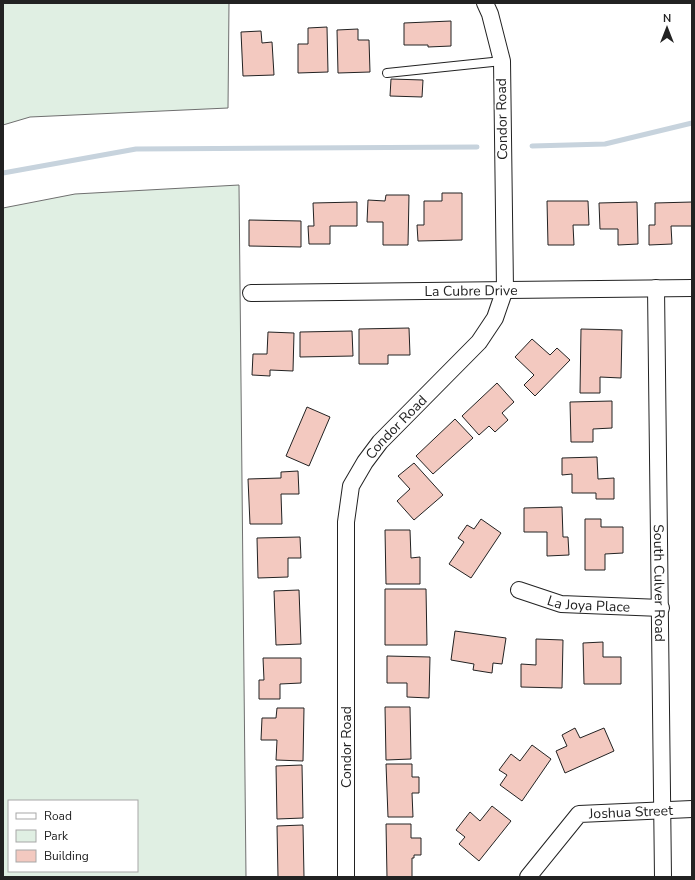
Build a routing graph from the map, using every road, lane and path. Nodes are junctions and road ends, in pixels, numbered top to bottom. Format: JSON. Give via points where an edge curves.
{"nodes":[{"id":1,"x":485,"y":3,"type":"edge"},
{"id":2,"x":502,"y":61,"type":"junction"},
{"id":3,"x":387,"y":73,"type":"dead end"},
{"id":4,"x":656,"y":288,"type":"junction"},
{"id":5,"x":692,"y":288,"type":"edge"},
{"id":6,"x":505,"y":289,"type":"junction"},
{"id":7,"x":251,"y":293,"type":"dead end"},
{"id":8,"x":519,"y":590,"type":"dead end"},
{"id":9,"x":660,"y":608,"type":"junction"},
{"id":10,"x":692,"y":809,"type":"edge"},
{"id":11,"x":662,"y":810,"type":"junction"},
{"id":12,"x":346,"y":877,"type":"edge"},
{"id":13,"x":528,"y":877,"type":"edge"},
{"id":14,"x":663,"y":877,"type":"edge"}],
"edges":[{"from":1,"to":2,"type":"street","name":"Condor Road"},
{"from":2,"to":3,"type":"lane"},
{"from":2,"to":6,"type":"street","name":"Condor Road"},
{"from":4,"to":5,"type":"street","name":"La Cubre Drive"},
{"from":4,"to":6,"type":"street","name":"La Cubre Drive"},
{"from":4,"to":9,"type":"street","name":"South Culver Road"},
{"from":6,"to":7,"type":"street","name":"La Cubre Drive"},
{"from":6,"to":12,"type":"street","name":"Condor Road","via":[[495,318],[479,342],[380,442],[351,486],[346,522]]},
{"from":8,"to":9,"type":"street","name":"La Joya Place","via":[[561,604]]},
{"from":9,"to":11,"type":"street","name":"South Culver Road"},
{"from":10,"to":11,"type":"street","name":"Joshua Street"},
{"from":11,"to":13,"type":"street","name":"Joshua Street","via":[[579,814]]},
{"from":11,"to":14,"type":"street","name":"South Culver Road"}]}
